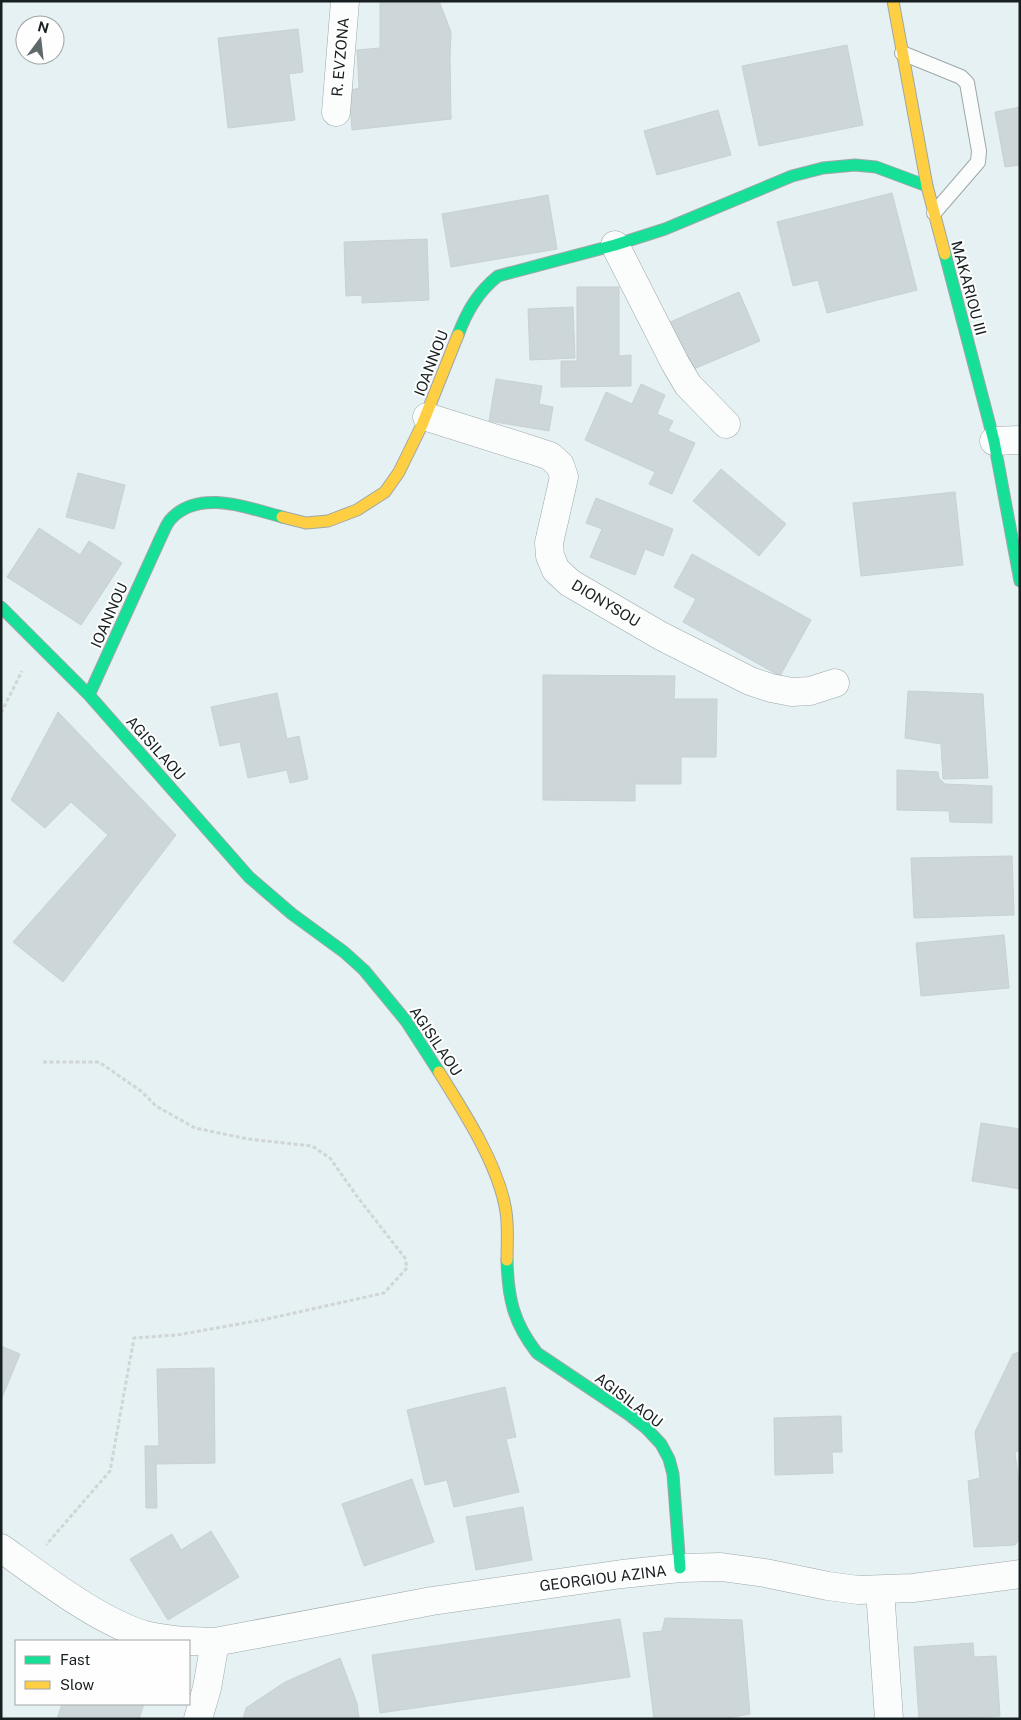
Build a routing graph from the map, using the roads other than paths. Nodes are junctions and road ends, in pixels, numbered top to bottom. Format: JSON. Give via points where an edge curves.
{"nodes":[{"id":1,"x":345,"y":1,"type":"edge"},
{"id":2,"x":892,"y":1,"type":"edge"},
{"id":3,"x":902,"y":53,"type":"junction"},
{"id":4,"x":336,"y":112,"type":"dead end"},
{"id":5,"x":927,"y":186,"type":"junction"},
{"id":6,"x":934,"y":213,"type":"junction"},
{"id":7,"x":615,"y":245,"type":"junction"},
{"id":8,"x":427,"y":416,"type":"junction"},
{"id":9,"x":726,"y":424,"type":"dead end"},
{"id":10,"x":1007,"y":441,"type":"edge"},
{"id":11,"x":1020,"y":581,"type":"edge"},
{"id":12,"x":1,"y":607,"type":"edge"},
{"id":13,"x":835,"y":683,"type":"dead end"},
{"id":14,"x":89,"y":695,"type":"junction"},
{"id":15,"x":1,"y":1548,"type":"edge"},
{"id":16,"x":680,"y":1568,"type":"junction"},
{"id":17,"x":1020,"y":1574,"type":"edge"},
{"id":18,"x":880,"y":1590,"type":"junction"},
{"id":19,"x":176,"y":1640,"type":"edge"},
{"id":20,"x":202,"y":1642,"type":"edge"},
{"id":21,"x":198,"y":1719,"type":"edge"},
{"id":22,"x":889,"y":1719,"type":"edge"}],
"edges":[{"from":1,"to":4,"type":"street","name":"R. EVZONA"},
{"from":2,"to":3,"type":"street","name":"MAKARIOU III"},
{"from":3,"to":5,"type":"street","name":"MAKARIOU III"},
{"from":3,"to":6,"type":"lane","via":[[961,77],[967,83],[979,151],[978,162]]},
{"from":5,"to":6,"type":"street","name":"MAKARIOU III"},
{"from":5,"to":7,"type":"street","name":"IOANNOU","via":[[876,167],[858,165],[811,169],[665,229]]},
{"from":6,"to":10,"type":"street","name":"MAKARIOU III"},
{"from":7,"to":8,"type":"street","name":"IOANNOU","via":[[498,276],[487,283],[467,313]]},
{"from":7,"to":9,"type":"street","via":[[688,385]]},
{"from":8,"to":13,"type":"street","name":"DIONYSOU","via":[[550,456],[560,464],[564,477],[551,530],[550,556],[556,570],[570,583],[661,636],[750,681],[792,692],[810,691]]},
{"from":8,"to":14,"type":"street","name":"IOANNOU","via":[[401,469],[384,492],[364,507],[337,519],[308,523],[231,504],[208,502],[190,505],[172,518]]},
{"from":10,"to":11,"type":"street","name":"MAKARIOU III"},
{"from":12,"to":14,"type":"street","name":"AGISILAOU"},
{"from":14,"to":16,"type":"street","name":"AGISILAOU","via":[[249,877],[363,970],[393,1004],[440,1072],[476,1137],[502,1195],[507,1214],[509,1298],[514,1319],[525,1340],[537,1353],[628,1414],[661,1444],[673,1474]]},
{"from":15,"to":19,"type":"street","via":[[95,1612],[148,1636]]},
{"from":16,"to":18,"type":"street","name":"GEORGIOU AZINA","via":[[720,1567],[828,1586]]},
{"from":16,"to":20,"type":"street","name":"GEORGIOU AZINA","via":[[432,1601]]},
{"from":17,"to":18,"type":"street","name":"GEORGIOU AZINA"},
{"from":18,"to":22,"type":"street"},
{"from":20,"to":21,"type":"street","via":[[207,1688]]}]}
